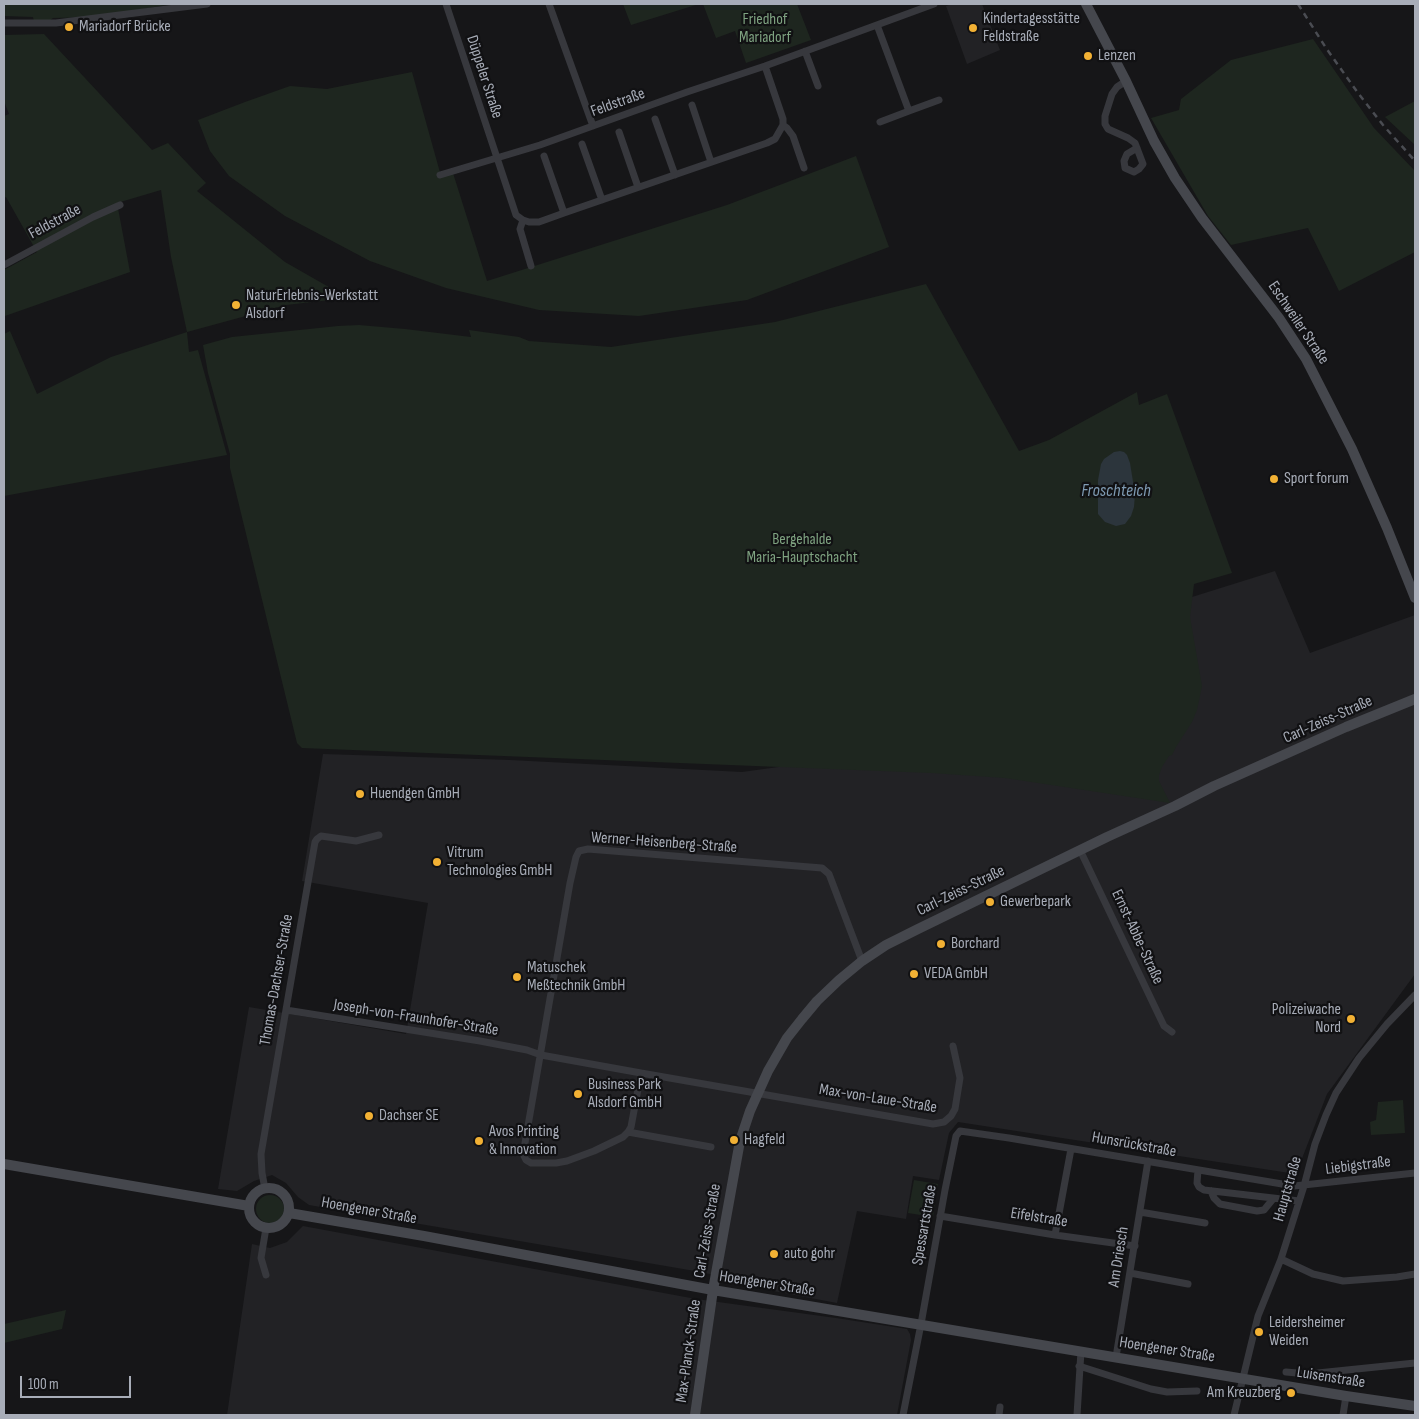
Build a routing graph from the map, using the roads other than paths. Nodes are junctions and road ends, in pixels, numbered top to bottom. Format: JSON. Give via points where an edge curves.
{"nodes":[{"id":1,"x":207,"y":4,"type":"edge"},
{"id":2,"x":446,"y":4,"type":"edge"},
{"id":3,"x":549,"y":4,"type":"edge"},
{"id":4,"x":934,"y":4,"type":"edge"},
{"id":5,"x":1086,"y":4,"type":"edge"},
{"id":6,"x":4,"y":23,"type":"edge"},
{"id":7,"x":877,"y":24,"type":"junction"},
{"id":8,"x":804,"y":51,"type":"junction"},
{"id":9,"x":765,"y":66,"type":"junction"},
{"id":10,"x":1126,"y":81,"type":"junction"},
{"id":11,"x":818,"y":86,"type":"dead end"},
{"id":12,"x":939,"y":100,"type":"dead end"},
{"id":13,"x":692,"y":105,"type":"dead end"},
{"id":14,"x":909,"y":111,"type":"junction"},
{"id":15,"x":655,"y":119,"type":"dead end"},
{"id":16,"x":880,"y":122,"type":"dead end"},
{"id":17,"x":783,"y":125,"type":"junction"},
{"id":18,"x":593,"y":126,"type":"junction"},
{"id":19,"x":619,"y":132,"type":"dead end"},
{"id":20,"x":582,"y":144,"type":"dead end"},
{"id":21,"x":1137,"y":148,"type":"dead end"},
{"id":22,"x":544,"y":156,"type":"dead end"},
{"id":23,"x":497,"y":158,"type":"junction"},
{"id":24,"x":711,"y":162,"type":"junction"},
{"id":25,"x":804,"y":168,"type":"dead end"},
{"id":26,"x":440,"y":175,"type":"dead end"},
{"id":27,"x":675,"y":175,"type":"junction"},
{"id":28,"x":638,"y":188,"type":"junction"},
{"id":29,"x":602,"y":200,"type":"junction"},
{"id":30,"x":120,"y":205,"type":"dead end"},
{"id":31,"x":564,"y":213,"type":"junction"},
{"id":32,"x":523,"y":220,"type":"junction"},
{"id":33,"x":4,"y":265,"type":"edge"},
{"id":34,"x":531,"y":266,"type":"dead end"},
{"id":35,"x":1415,"y":598,"type":"edge"},
{"id":36,"x":1415,"y":699,"type":"edge"},
{"id":37,"x":379,"y":835,"type":"dead end"},
{"id":38,"x":1080,"y":850,"type":"junction"},
{"id":39,"x":862,"y":961,"type":"junction"},
{"id":40,"x":1415,"y":995,"type":"edge"},
{"id":41,"x":286,"y":1010,"type":"junction"},
{"id":42,"x":1172,"y":1032,"type":"dead end"},
{"id":43,"x":954,"y":1046,"type":"dead end"},
{"id":44,"x":541,"y":1055,"type":"junction"},
{"id":45,"x":641,"y":1073,"type":"junction"},
{"id":46,"x":757,"y":1092,"type":"junction"},
{"id":47,"x":960,"y":1131,"type":"joint"},
{"id":48,"x":628,"y":1132,"type":"junction"},
{"id":49,"x":711,"y":1147,"type":"dead end"},
{"id":50,"x":1070,"y":1149,"type":"junction"},
{"id":51,"x":1148,"y":1161,"type":"junction"},
{"id":52,"x":4,"y":1164,"type":"edge"},
{"id":53,"x":1198,"y":1170,"type":"junction"},
{"id":54,"x":1415,"y":1173,"type":"edge"},
{"id":55,"x":1304,"y":1186,"type":"junction"},
{"id":56,"x":265,"y":1189,"type":"junction"},
{"id":57,"x":1212,"y":1191,"type":"junction"},
{"id":58,"x":1272,"y":1199,"type":"junction"},
{"id":59,"x":1299,"y":1201,"type":"junction"},
{"id":60,"x":249,"y":1206,"type":"junction"},
{"id":61,"x":1140,"y":1212,"type":"junction"},
{"id":62,"x":289,"y":1213,"type":"junction"},
{"id":63,"x":940,"y":1216,"type":"junction"},
{"id":64,"x":1204,"y":1224,"type":"dead end"},
{"id":65,"x":266,"y":1228,"type":"junction"},
{"id":66,"x":1055,"y":1236,"type":"junction"},
{"id":67,"x":1134,"y":1246,"type":"junction"},
{"id":68,"x":1281,"y":1260,"type":"junction"},
{"id":69,"x":1130,"y":1273,"type":"junction"},
{"id":70,"x":1415,"y":1274,"type":"edge"},
{"id":71,"x":266,"y":1275,"type":"dead end"},
{"id":72,"x":1188,"y":1284,"type":"dead end"},
{"id":73,"x":713,"y":1290,"type":"junction"},
{"id":74,"x":921,"y":1324,"type":"junction"},
{"id":75,"x":1081,"y":1351,"type":"junction"},
{"id":76,"x":1116,"y":1357,"type":"junction"},
{"id":77,"x":1415,"y":1364,"type":"edge"},
{"id":78,"x":1079,"y":1366,"type":"junction"},
{"id":79,"x":1286,"y":1372,"type":"dead end"},
{"id":80,"x":1242,"y":1378,"type":"junction"},
{"id":81,"x":1197,"y":1391,"type":"dead end"},
{"id":82,"x":1346,"y":1396,"type":"junction"},
{"id":83,"x":1415,"y":1406,"type":"edge"},
{"id":84,"x":1000,"y":1407,"type":"dead end"},
{"id":85,"x":696,"y":1415,"type":"edge"},
{"id":86,"x":903,"y":1415,"type":"edge"},
{"id":87,"x":999,"y":1415,"type":"edge"},
{"id":88,"x":1077,"y":1415,"type":"edge"},
{"id":89,"x":1234,"y":1415,"type":"edge"},
{"id":90,"x":1343,"y":1415,"type":"edge"}],
"edges":[{"from":1,"to":6,"type":"street","via":[[56,23]]},
{"from":2,"to":23,"type":"street","name":"Düppeler Straße"},
{"from":3,"to":18,"type":"street"},
{"from":4,"to":7,"type":"street","name":"Feldstraße"},
{"from":5,"to":10,"type":"street","name":"Eschweiler Straße"},
{"from":7,"to":8,"type":"street","name":"Feldstraße"},
{"from":7,"to":14,"type":"street"},
{"from":8,"to":9,"type":"street","name":"Feldstraße"},
{"from":8,"to":11,"type":"street"},
{"from":9,"to":17,"type":"street"},
{"from":9,"to":18,"type":"street","name":"Feldstraße"},
{"from":10,"to":21,"type":"street","via":[[1112,94],[1105,124],[1108,129],[1135,143]]},
{"from":10,"to":35,"type":"street","name":"Eschweiler Straße","via":[[1175,178],[1306,359],[1352,449]]},
{"from":12,"to":14,"type":"street"},
{"from":13,"to":24,"type":"street"},
{"from":14,"to":16,"type":"street"},
{"from":15,"to":27,"type":"street"},
{"from":17,"to":24,"type":"street","via":[[774,139],[766,144]]},
{"from":17,"to":25,"type":"street","via":[[793,136]]},
{"from":18,"to":23,"type":"street","name":"Feldstraße"},
{"from":19,"to":28,"type":"street"},
{"from":20,"to":29,"type":"street"},
{"from":22,"to":31,"type":"street"},
{"from":23,"to":26,"type":"street","name":"Feldstraße"},
{"from":23,"to":32,"type":"street","name":"Düppeler Straße","via":[[516,215]]},
{"from":24,"to":27,"type":"street"},
{"from":27,"to":28,"type":"street"},
{"from":28,"to":29,"type":"street"},
{"from":29,"to":31,"type":"street"},
{"from":30,"to":33,"type":"street","name":"Feldstraße"},
{"from":31,"to":32,"type":"street","via":[[539,222]]},
{"from":32,"to":34,"type":"street","via":[[520,229]]},
{"from":36,"to":38,"type":"street","name":"Carl-Zeiss-Straße","via":[[1214,786]]},
{"from":37,"to":41,"type":"street","name":"Thomas-Dachser-Straße","via":[[356,840],[321,836],[315,842]]},
{"from":38,"to":39,"type":"street","name":"Carl-Zeiss-Straße","via":[[913,931]]},
{"from":38,"to":42,"type":"street","name":"Ernst-Abbe-Straße","via":[[1164,1026]]},
{"from":39,"to":44,"type":"street","name":"Werner-Heisenberg-Straße","via":[[829,874],[822,868],[588,849],[579,852],[574,864]]},
{"from":39,"to":46,"type":"street","name":"Carl-Zeiss-Straße","via":[[802,1019],[787,1038]]},
{"from":40,"to":55,"type":"street","name":"Hauptstraße","via":[[1362,1054],[1336,1093],[1315,1144]]},
{"from":41,"to":44,"type":"street","name":"Joseph-von-Fraunhofer-Straße","via":[[480,1041]]},
{"from":41,"to":56,"type":"street","name":"Thomas-Dachser-Straße","via":[[261,1154]]},
{"from":43,"to":46,"type":"street","name":"Max-von-Laue-Straße","via":[[960,1078],[954,1109],[944,1122],[920,1122]]},
{"from":44,"to":45,"type":"street","name":"Joseph-von-Fraunhofer-Straße"},
{"from":44,"to":48,"type":"street","via":[[524,1156],[526,1160],[531,1163],[567,1161],[594,1151]]},
{"from":45,"to":46,"type":"street","name":"Joseph-von-Fraunhofer-Straße"},
{"from":45,"to":48,"type":"street"},
{"from":46,"to":73,"type":"street","name":"Carl-Zeiss-Straße","via":[[740,1142]]},
{"from":47,"to":50,"type":"street","name":"Hunsrückstraße"},
{"from":47,"to":63,"type":"street","name":"Spessartstraße","via":[[956,1136]]},
{"from":48,"to":49,"type":"street"},
{"from":50,"to":51,"type":"street","name":"Hunsrückstraße"},
{"from":50,"to":66,"type":"street"},
{"from":51,"to":53,"type":"street","name":"Hunsrückstraße"},
{"from":51,"to":61,"type":"street","name":"Am Driesch"},
{"from":52,"to":60,"type":"street"},
{"from":53,"to":55,"type":"street","name":"Hunsrückstraße"},
{"from":53,"to":57,"type":"street","via":[[1199,1187]]},
{"from":54,"to":55,"type":"street","name":"Liebigstraße"},
{"from":55,"to":59,"type":"street","name":"Hauptstraße"},
{"from":56,"to":60,"type":"street","via":[[252,1198]]},
{"from":56,"to":62,"type":"street","via":[[272,1188],[284,1194]]},
{"from":57,"to":58,"type":"street"},
{"from":57,"to":58,"type":"street","via":[[1220,1204],[1257,1212],[1264,1210]]},
{"from":58,"to":59,"type":"street"},
{"from":59,"to":68,"type":"street","name":"Hauptstraße"},
{"from":60,"to":65,"type":"street","via":[[253,1220]]},
{"from":61,"to":64,"type":"street"},
{"from":61,"to":67,"type":"street","name":"Am Driesch"},
{"from":62,"to":65,"type":"street","via":[[281,1225]]},
{"from":62,"to":73,"type":"street","name":"Hoengener Straße"},
{"from":63,"to":66,"type":"street","name":"Eifelstraße"},
{"from":63,"to":74,"type":"street","name":"Spessartstraße"},
{"from":65,"to":71,"type":"street","via":[[261,1258]]},
{"from":66,"to":67,"type":"street","name":"Eifelstraße"},
{"from":67,"to":69,"type":"street","name":"Am Driesch"},
{"from":68,"to":70,"type":"street","via":[[1313,1274],[1343,1281]]},
{"from":68,"to":80,"type":"street","name":"Hauptstraße","via":[[1258,1316]]},
{"from":69,"to":72,"type":"street"},
{"from":69,"to":76,"type":"street","name":"Am Driesch"},
{"from":73,"to":74,"type":"street","name":"Hoengener Straße"},
{"from":73,"to":85,"type":"street","name":"Max-Planck-Straße"},
{"from":74,"to":75,"type":"street","name":"Hoengener Straße"},
{"from":74,"to":86,"type":"street","name":"Spessartstraße"},
{"from":75,"to":76,"type":"street","name":"Hoengener Straße"},
{"from":75,"to":78,"type":"street"},
{"from":76,"to":80,"type":"street","name":"Hoengener Straße"},
{"from":77,"to":79,"type":"street","via":[[1308,1374]]},
{"from":78,"to":81,"type":"street","via":[[1151,1389]]},
{"from":78,"to":88,"type":"street"},
{"from":80,"to":82,"type":"street","name":"Luisenstraße"},
{"from":80,"to":89,"type":"street","name":"Hauptstraße"},
{"from":82,"to":83,"type":"street","name":"Luisenstraße"},
{"from":82,"to":90,"type":"street"},
{"from":84,"to":87,"type":"street"}]}
